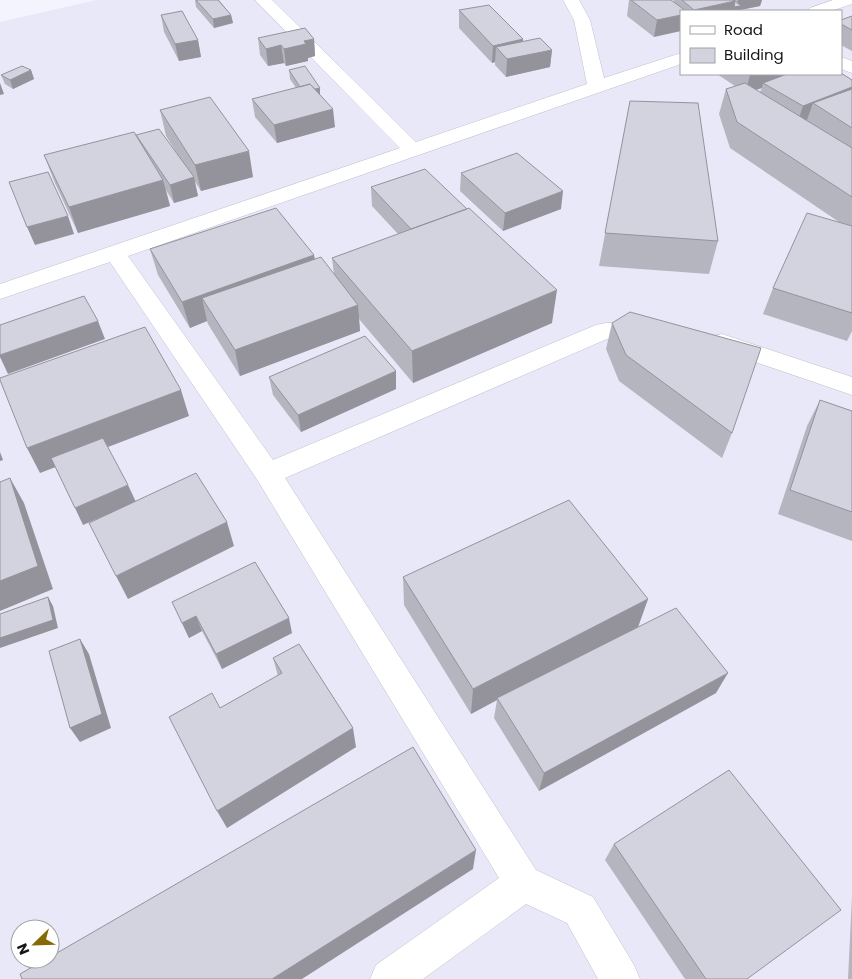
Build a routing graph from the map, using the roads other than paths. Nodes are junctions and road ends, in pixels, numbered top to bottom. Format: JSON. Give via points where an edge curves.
{"nodes":[{"id":1,"x":262,"y":0,"type":"edge"},
{"id":2,"x":571,"y":0,"type":"edge"},
{"id":3,"x":849,"y":0,"type":"edge"},
{"id":4,"x":819,"y":10,"type":"edge"},
{"id":5,"x":680,"y":58,"type":"edge"},
{"id":6,"x":597,"y":87,"type":"junction"},
{"id":7,"x":413,"y":150,"type":"junction"},
{"id":8,"x":114,"y":253,"type":"junction"},
{"id":9,"x":0,"y":292,"type":"edge"},
{"id":10,"x":670,"y":335,"type":"edge"},
{"id":11,"x":698,"y":337,"type":"edge"},
{"id":12,"x":852,"y":386,"type":"edge"},
{"id":13,"x":268,"y":474,"type":"junction"},
{"id":14,"x":523,"y":883,"type":"junction"},
{"id":15,"x":390,"y":979,"type":"edge"},
{"id":16,"x":620,"y":979,"type":"edge"}],
"edges":[{"from":1,"to":7,"type":"street"},
{"from":2,"to":6,"type":"street","via":[[582,20]]},
{"from":3,"to":4,"type":"street"},
{"from":5,"to":6,"type":"street"},
{"from":6,"to":7,"type":"street"},
{"from":7,"to":8,"type":"street"},
{"from":8,"to":9,"type":"street"},
{"from":8,"to":13,"type":"street"},
{"from":10,"to":13,"type":"street","via":[[604,331]]},
{"from":11,"to":12,"type":"street"},
{"from":13,"to":14,"type":"street"},
{"from":14,"to":15,"type":"street"},
{"from":14,"to":16,"type":"street","via":[[580,910]]}]}
